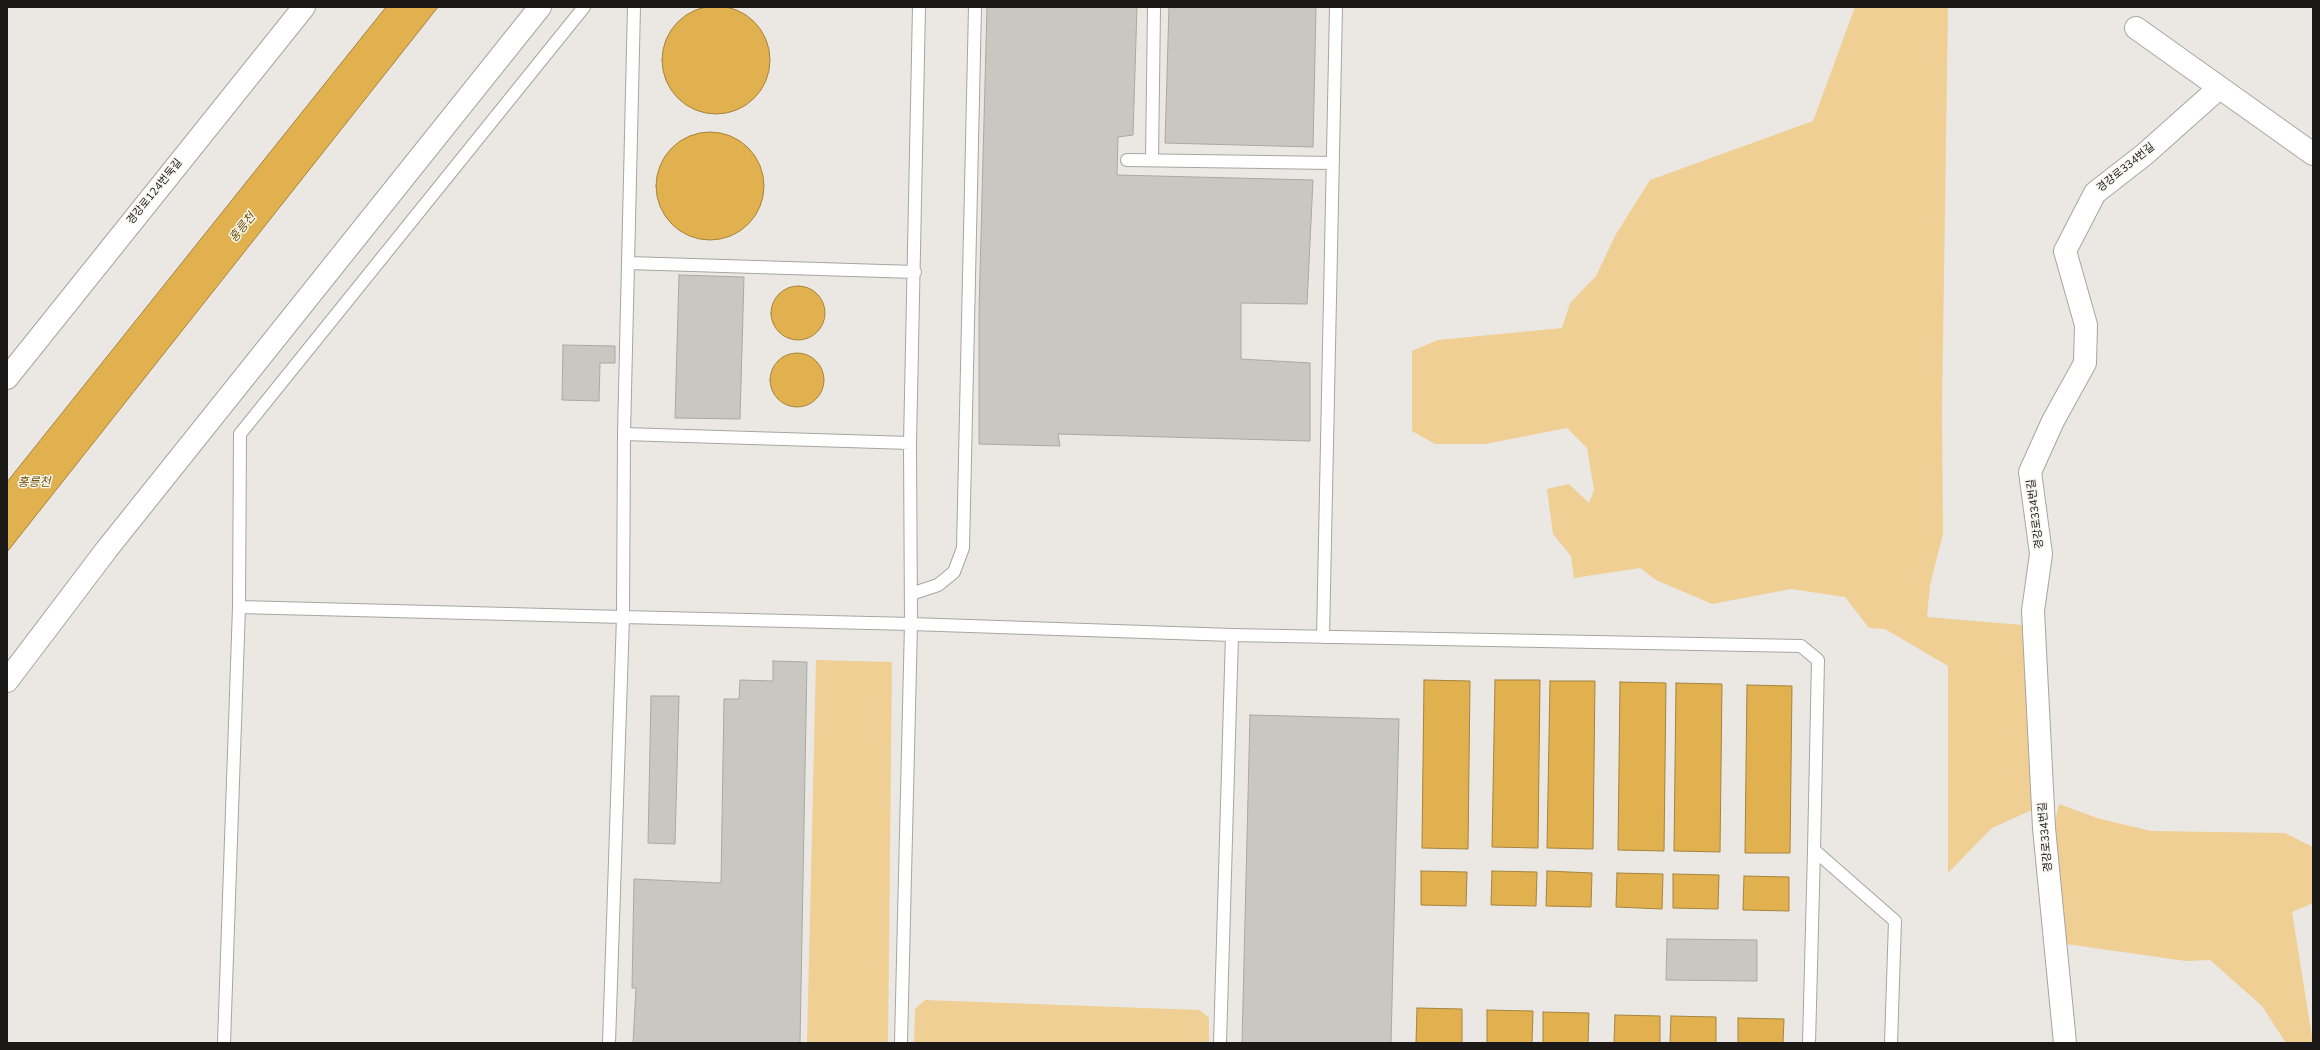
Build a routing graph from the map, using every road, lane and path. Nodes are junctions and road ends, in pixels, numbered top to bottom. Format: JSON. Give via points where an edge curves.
{"nodes":[{"id":1,"x":304,"y":7,"type":"edge"},
{"id":2,"x":540,"y":7,"type":"edge"},
{"id":3,"x":584,"y":7,"type":"edge"},
{"id":4,"x":634,"y":7,"type":"edge"},
{"id":5,"x":919,"y":7,"type":"edge"},
{"id":6,"x":975,"y":7,"type":"edge"},
{"id":7,"x":1154,"y":7,"type":"edge"},
{"id":8,"x":1336,"y":7,"type":"edge"},
{"id":9,"x":2136,"y":28,"type":"dead end"},
{"id":10,"x":2219,"y":88,"type":"junction"},
{"id":11,"x":2313,"y":154,"type":"edge"},
{"id":12,"x":1127,"y":160,"type":"dead end"},
{"id":13,"x":1152,"y":160,"type":"junction"},
{"id":14,"x":1333,"y":163,"type":"junction"},
{"id":15,"x":628,"y":263,"type":"junction"},
{"id":16,"x":915,"y":272,"type":"junction"},
{"id":17,"x":7,"y":378,"type":"edge"},
{"id":18,"x":624,"y":434,"type":"junction"},
{"id":19,"x":910,"y":443,"type":"junction"},
{"id":20,"x":910,"y":594,"type":"junction"},
{"id":21,"x":239,"y":607,"type":"junction"},
{"id":22,"x":623,"y":617,"type":"junction"},
{"id":23,"x":910,"y":624,"type":"junction"},
{"id":24,"x":1232,"y":635,"type":"junction"},
{"id":25,"x":1323,"y":637,"type":"junction"},
{"id":26,"x":7,"y":681,"type":"edge"},
{"id":27,"x":1814,"y":850,"type":"junction"},
{"id":28,"x":224,"y":1043,"type":"edge"},
{"id":29,"x":609,"y":1043,"type":"edge"},
{"id":30,"x":901,"y":1043,"type":"edge"},
{"id":31,"x":1220,"y":1043,"type":"edge"},
{"id":32,"x":1809,"y":1043,"type":"edge"},
{"id":33,"x":1891,"y":1043,"type":"edge"},
{"id":34,"x":2065,"y":1043,"type":"edge"}],
"edges":[{"from":1,"to":17,"type":"street","name":"경강로124번둑길"},
{"from":2,"to":26,"type":"street","via":[[107,549]]},
{"from":3,"to":21,"type":"lane","via":[[240,434]]},
{"from":4,"to":15,"type":"lane"},
{"from":5,"to":16,"type":"lane"},
{"from":6,"to":20,"type":"lane","via":[[963,548],[954,572],[938,586]]},
{"from":7,"to":13,"type":"lane"},
{"from":8,"to":14,"type":"lane"},
{"from":9,"to":10,"type":"street"},
{"from":10,"to":11,"type":"street"},
{"from":10,"to":34,"type":"street","name":"경강로334번길","via":[[2145,154],[2095,193],[2065,251],[2086,325],[2085,363],[2053,421],[2030,472],[2041,554],[2033,611],[2044,828]]},
{"from":12,"to":13,"type":"lane"},
{"from":13,"to":14,"type":"lane"},
{"from":14,"to":25,"type":"lane"},
{"from":15,"to":16,"type":"lane"},
{"from":15,"to":18,"type":"lane"},
{"from":16,"to":19,"type":"lane"},
{"from":18,"to":19,"type":"lane"},
{"from":18,"to":22,"type":"lane"},
{"from":19,"to":20,"type":"lane"},
{"from":20,"to":23,"type":"lane"},
{"from":21,"to":22,"type":"lane"},
{"from":21,"to":28,"type":"lane"},
{"from":22,"to":23,"type":"lane"},
{"from":22,"to":29,"type":"lane"},
{"from":23,"to":24,"type":"lane"},
{"from":23,"to":30,"type":"lane"},
{"from":24,"to":25,"type":"lane"},
{"from":24,"to":31,"type":"lane"},
{"from":25,"to":27,"type":"lane","via":[[1801,646],[1818,660]]},
{"from":27,"to":32,"type":"lane"},
{"from":27,"to":33,"type":"lane","via":[[1895,921]]}]}
